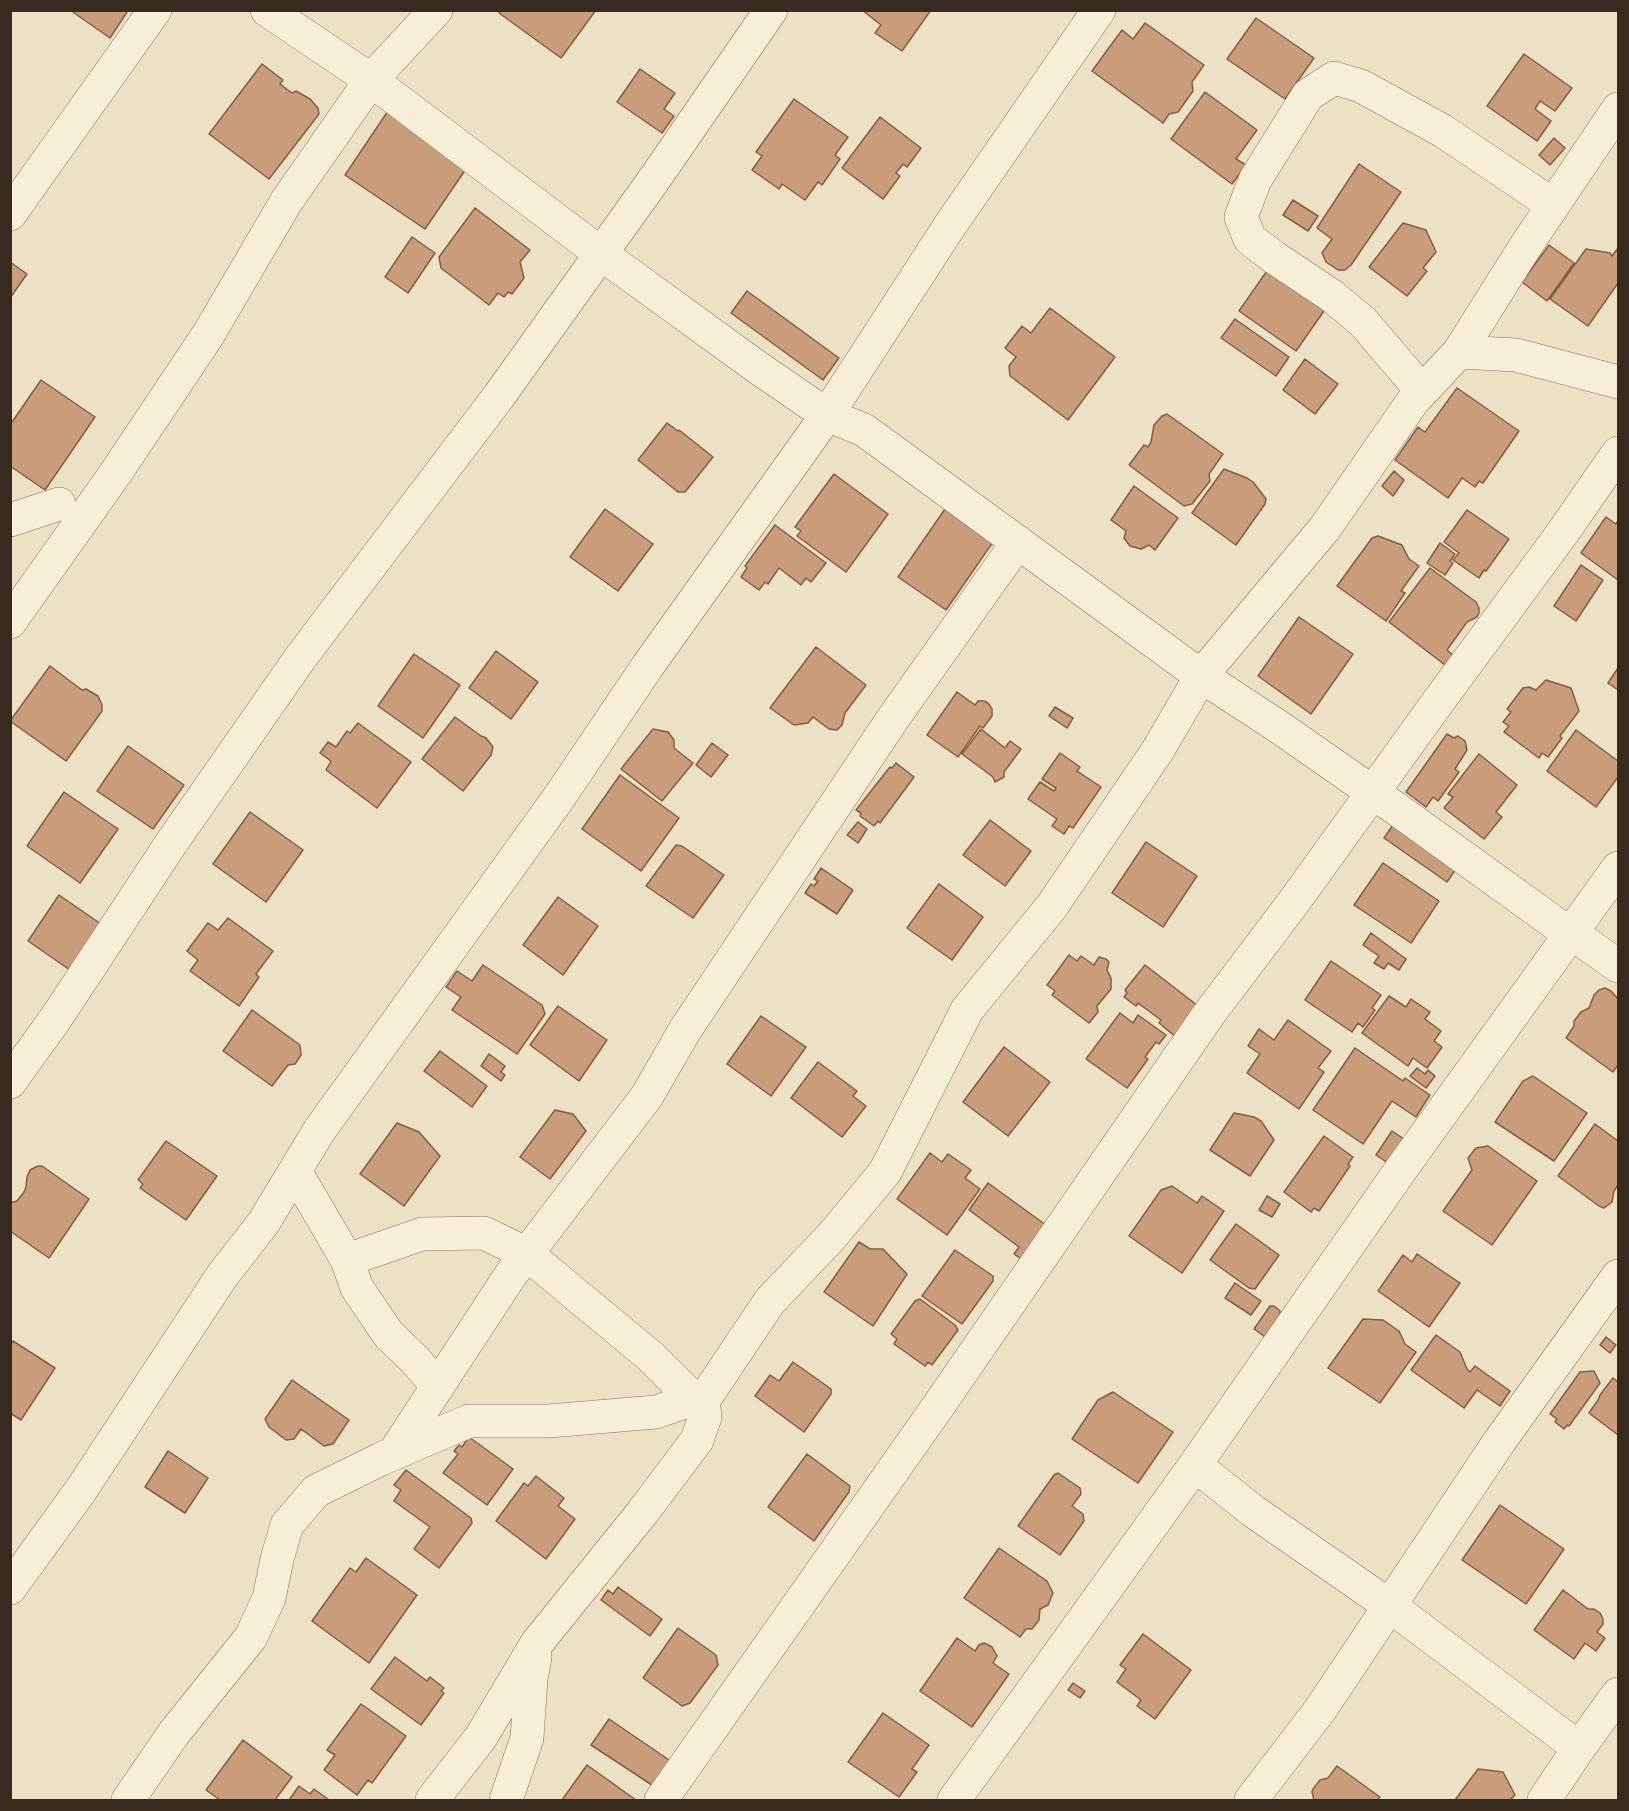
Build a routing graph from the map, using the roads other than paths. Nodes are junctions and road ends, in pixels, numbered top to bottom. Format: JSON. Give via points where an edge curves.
{"nodes":[{"id":1,"x":155,"y":10,"type":"edge"},
{"id":2,"x":267,"y":10,"type":"edge"},
{"id":3,"x":436,"y":10,"type":"edge"},
{"id":4,"x":1099,"y":10,"type":"edge"},
{"id":5,"x":771,"y":11,"type":"edge"},
{"id":6,"x":370,"y":80,"type":"junction"},
{"id":7,"x":1618,"y":109,"type":"edge"},
{"id":8,"x":1553,"y":205,"type":"junction"},
{"id":9,"x":10,"y":214,"type":"edge"},
{"id":10,"x":600,"y":253,"type":"junction"},
{"id":11,"x":1459,"y":352,"type":"junction"},
{"id":12,"x":1618,"y":382,"type":"edge"},
{"id":13,"x":1422,"y":391,"type":"junction"},
{"id":14,"x":827,"y":415,"type":"junction"},
{"id":15,"x":1618,"y":453,"type":"edge"},
{"id":16,"x":59,"y":504,"type":"dead end"},
{"id":17,"x":10,"y":520,"type":"edge"},
{"id":18,"x":1018,"y":542,"type":"junction"},
{"id":19,"x":10,"y":622,"type":"edge"},
{"id":20,"x":1201,"y":676,"type":"junction"},
{"id":21,"x":1372,"y":793,"type":"junction"},
{"id":22,"x":1618,"y":868,"type":"edge"},
{"id":23,"x":1570,"y":934,"type":"junction"},
{"id":24,"x":1618,"y":966,"type":"edge"},
{"id":25,"x":10,"y":1082,"type":"edge"},
{"id":26,"x":295,"y":1171,"type":"junction"},
{"id":27,"x":325,"y":1220,"type":"junction"},
{"id":28,"x":260,"y":1227,"type":"junction"},
{"id":29,"x":527,"y":1254,"type":"junction"},
{"id":30,"x":347,"y":1260,"type":"junction"},
{"id":31,"x":1618,"y":1276,"type":"edge"},
{"id":32,"x":438,"y":1387,"type":"junction"},
{"id":33,"x":698,"y":1400,"type":"junction"},
{"id":34,"x":394,"y":1453,"type":"junction"},
{"id":35,"x":1195,"y":1465,"type":"junction"},
{"id":36,"x":10,"y":1588,"type":"edge"},
{"id":37,"x":1390,"y":1606,"type":"junction"},
{"id":38,"x":537,"y":1643,"type":"junction"},
{"id":39,"x":1618,"y":1694,"type":"edge"},
{"id":40,"x":1579,"y":1748,"type":"junction"},
{"id":41,"x":128,"y":1800,"type":"edge"},
{"id":42,"x":432,"y":1800,"type":"edge"},
{"id":43,"x":506,"y":1800,"type":"edge"},
{"id":44,"x":661,"y":1800,"type":"edge"},
{"id":45,"x":954,"y":1800,"type":"edge"},
{"id":46,"x":1251,"y":1800,"type":"edge"},
{"id":47,"x":1544,"y":1800,"type":"edge"}],
"edges":[{"from":1,"to":9,"type":"street"},
{"from":2,"to":6,"type":"street"},
{"from":3,"to":6,"type":"street"},
{"from":4,"to":14,"type":"street","via":[[949,227]]},
{"from":5,"to":10,"type":"street"},
{"from":6,"to":10,"type":"street"},
{"from":6,"to":19,"type":"street","via":[[286,202],[208,335]]},
{"from":7,"to":8,"type":"street"},
{"from":8,"to":11,"type":"street"},
{"from":8,"to":13,"type":"street","via":[[1443,131],[1361,86],[1334,78],[1308,95],[1255,180],[1241,217],[1250,239],[1363,322]]},
{"from":10,"to":14,"type":"street"},
{"from":10,"to":25,"type":"street","via":[[499,396],[302,657]]},
{"from":11,"to":12,"type":"street","via":[[1516,355]]},
{"from":11,"to":13,"type":"street"},
{"from":13,"to":20,"type":"street","via":[[1324,528]]},
{"from":14,"to":18,"type":"street","via":[[864,430]]},
{"from":14,"to":26,"type":"street","via":[[319,1131]]},
{"from":15,"to":21,"type":"street"},
{"from":16,"to":17,"type":"street"},
{"from":18,"to":20,"type":"street"},
{"from":18,"to":29,"type":"street","via":[[892,720],[685,1030],[647,1096]]},
{"from":20,"to":21,"type":"street"},
{"from":20,"to":33,"type":"street","via":[[1158,750],[1052,906],[967,1010],[885,1172],[770,1301]]},
{"from":21,"to":23,"type":"street"},
{"from":21,"to":44,"type":"street","via":[[1209,1014]]},
{"from":22,"to":23,"type":"street"},
{"from":23,"to":24,"type":"street"},
{"from":23,"to":35,"type":"street"},
{"from":26,"to":27,"type":"street"},
{"from":26,"to":28,"type":"street"},
{"from":27,"to":28,"type":"street","via":[[300,1213]]},
{"from":27,"to":30,"type":"street"},
{"from":28,"to":36,"type":"street","via":[[222,1276],[81,1490]]},
{"from":29,"to":30,"type":"street","via":[[484,1233],[422,1234]]},
{"from":29,"to":32,"type":"street"},
{"from":29,"to":33,"type":"street"},
{"from":30,"to":32,"type":"street","via":[[357,1288],[389,1335]]},
{"from":31,"to":37,"type":"street","via":[[1499,1442]]},
{"from":32,"to":34,"type":"street"},
{"from":33,"to":34,"type":"street","via":[[656,1412],[549,1421],[469,1421]]},
{"from":33,"to":38,"type":"street","via":[[705,1417],[697,1440]]},
{"from":34,"to":41,"type":"street","via":[[316,1491],[287,1525],[269,1598],[251,1637],[174,1733]]},
{"from":35,"to":37,"type":"street","via":[[1253,1511]]},
{"from":35,"to":45,"type":"street"},
{"from":37,"to":40,"type":"street"},
{"from":37,"to":46,"type":"street","via":[[1320,1710]]},
{"from":38,"to":42,"type":"street","via":[[481,1737]]},
{"from":38,"to":43,"type":"street","via":[[527,1738]]},
{"from":39,"to":40,"type":"street"},
{"from":40,"to":47,"type":"street"}]}
